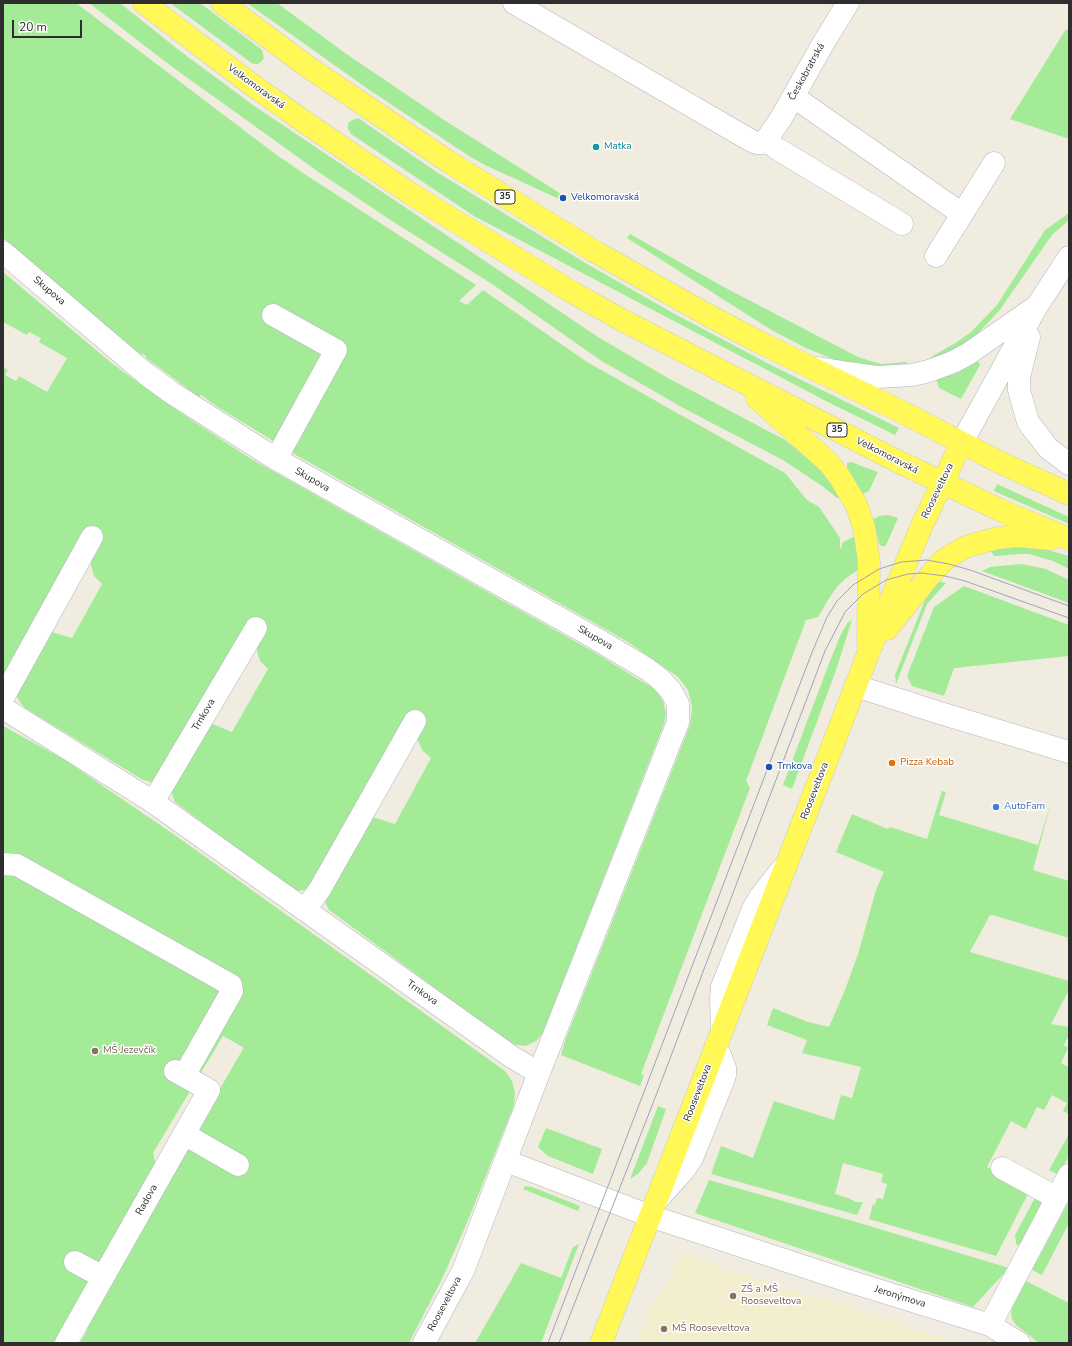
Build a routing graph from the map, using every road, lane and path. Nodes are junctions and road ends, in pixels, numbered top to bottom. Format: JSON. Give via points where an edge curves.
{"nodes":[{"id":1,"x":144,"y":3,"type":"edge"},
{"id":2,"x":222,"y":3,"type":"edge"},
{"id":3,"x":514,"y":3,"type":"edge"},
{"id":4,"x":848,"y":3,"type":"edge"},
{"id":5,"x":794,"y":97,"type":"junction"},
{"id":6,"x":766,"y":140,"type":"junction"},
{"id":7,"x":994,"y":163,"type":"dead end"},
{"id":8,"x":962,"y":214,"type":"junction"},
{"id":9,"x":902,"y":224,"type":"dead end"},
{"id":10,"x":3,"y":252,"type":"edge"},
{"id":11,"x":936,"y":256,"type":"dead end"},
{"id":12,"x":1069,"y":257,"type":"edge"},
{"id":13,"x":1037,"y":306,"type":"junction"},
{"id":14,"x":273,"y":315,"type":"dead end"},
{"id":15,"x":806,"y":365,"type":"junction"},
{"id":16,"x":732,"y":376,"type":"junction"},
{"id":17,"x":962,"y":444,"type":"junction"},
{"id":18,"x":276,"y":459,"type":"junction"},
{"id":19,"x":1069,"y":464,"type":"edge"},
{"id":20,"x":942,"y":483,"type":"junction"},
{"id":21,"x":1069,"y":494,"type":"edge"},
{"id":22,"x":92,"y":537,"type":"dead end"},
{"id":23,"x":1069,"y":539,"type":"edge"},
{"id":24,"x":1069,"y":544,"type":"edge"},
{"id":25,"x":256,"y":628,"type":"dead end"},
{"id":26,"x":868,"y":654,"type":"junction"},
{"id":27,"x":647,"y":669,"type":"joint"},
{"id":28,"x":856,"y":686,"type":"junction"},
{"id":29,"x":3,"y":698,"type":"edge"},
{"id":30,"x":3,"y":708,"type":"edge"},
{"id":31,"x":415,"y":721,"type":"dead end"},
{"id":32,"x":1069,"y":752,"type":"edge"},
{"id":33,"x":153,"y":802,"type":"junction"},
{"id":34,"x":3,"y":864,"type":"edge"},
{"id":35,"x":305,"y":910,"type":"junction"},
{"id":36,"x":539,"y":1073,"type":"junction"},
{"id":37,"x":184,"y":1134,"type":"junction"},
{"id":38,"x":506,"y":1161,"type":"junction"},
{"id":39,"x":238,"y":1165,"type":"dead end"},
{"id":40,"x":1002,"y":1168,"type":"dead end"},
{"id":41,"x":1069,"y":1175,"type":"edge"},
{"id":42,"x":1057,"y":1198,"type":"junction"},
{"id":43,"x":652,"y":1209,"type":"junction"},
{"id":44,"x":75,"y":1262,"type":"dead end"},
{"id":45,"x":103,"y":1276,"type":"junction"},
{"id":46,"x":990,"y":1325,"type":"junction"},
{"id":47,"x":66,"y":1343,"type":"edge"},
{"id":48,"x":424,"y":1343,"type":"edge"},
{"id":49,"x":601,"y":1343,"type":"edge"},
{"id":50,"x":1019,"y":1343,"type":"edge"}],
"edges":[{"from":1,"to":16,"type":"main road","name":"Velkomoravská","number":"35","via":[[257,89],[412,194],[570,291]]},
{"from":2,"to":15,"type":"main road","number":"35","via":[[281,48],[452,164],[594,251],[704,313]]},
{"from":3,"to":6,"type":"street","via":[[750,140],[762,143]]},
{"from":4,"to":5,"type":"street","name":"Českobratrská"},
{"from":5,"to":6,"type":"street","name":"Českobratrská"},
{"from":5,"to":8,"type":"street"},
{"from":6,"to":9,"type":"street"},
{"from":7,"to":8,"type":"street"},
{"from":8,"to":11,"type":"street"},
{"from":10,"to":18,"type":"street","name":"Skupova","via":[[146,374]]},
{"from":12,"to":13,"type":"street","name":"Rooseveltova"},
{"from":13,"to":15,"type":"street","via":[[968,354],[929,372],[877,377]]},
{"from":13,"to":17,"type":"street","name":"Rooseveltova"},
{"from":13,"to":19,"type":"street","via":[[1019,377],[1019,390],[1028,422],[1048,448]]},
{"from":14,"to":18,"type":"street","via":[[336,350]]},
{"from":15,"to":17,"type":"main road","number":"35"},
{"from":16,"to":20,"type":"main road","name":"Velkomoravská","number":"35"},
{"from":16,"to":26,"type":"main road","via":[[828,462],[856,504],[864,527],[869,561]]},
{"from":17,"to":20,"type":"main road","name":"Rooseveltova"},
{"from":17,"to":21,"type":"main road","number":"35"},
{"from":18,"to":27,"type":"street","name":"Skupova"},
{"from":20,"to":23,"type":"main road","name":"Velkomoravská","number":"35"},
{"from":20,"to":26,"type":"main road","name":"Rooseveltova"},
{"from":22,"to":29,"type":"street"},
{"from":24,"to":26,"type":"main road","via":[[1017,536],[997,538],[965,547],[944,560],[931,574]]},
{"from":25,"to":33,"type":"street","name":"Trnkova"},
{"from":26,"to":28,"type":"main road","name":"Rooseveltova"},
{"from":27,"to":36,"type":"street","name":"Rooseveltova","via":[[671,691],[678,704],[678,722]]},
{"from":28,"to":32,"type":"street"},
{"from":28,"to":43,"type":"main road","name":"Rooseveltova"},
{"from":30,"to":33,"type":"street","name":"Trnkova"},
{"from":31,"to":35,"type":"street","via":[[320,889]]},
{"from":33,"to":35,"type":"street","name":"Trnkova"},
{"from":34,"to":37,"type":"street","name":"Radova","via":[[17,865],[231,985],[232,991],[180,1073],[209,1090]]},
{"from":35,"to":36,"type":"street","name":"Trnkova"},
{"from":36,"to":38,"type":"street","name":"Rooseveltova"},
{"from":37,"to":39,"type":"street"},
{"from":37,"to":45,"type":"street","name":"Radova"},
{"from":38,"to":43,"type":"street"},
{"from":38,"to":48,"type":"street","name":"Rooseveltova","via":[[463,1271]]},
{"from":40,"to":42,"type":"street"},
{"from":41,"to":42,"type":"street"},
{"from":42,"to":46,"type":"street"},
{"from":43,"to":46,"type":"street","name":"Jeronýmova","via":[[845,1280]]},
{"from":43,"to":49,"type":"main road","name":"Rooseveltova"},
{"from":44,"to":45,"type":"street"},
{"from":45,"to":47,"type":"street","name":"Radova"},
{"from":46,"to":50,"type":"street","name":"Jeronýmova"}]}
